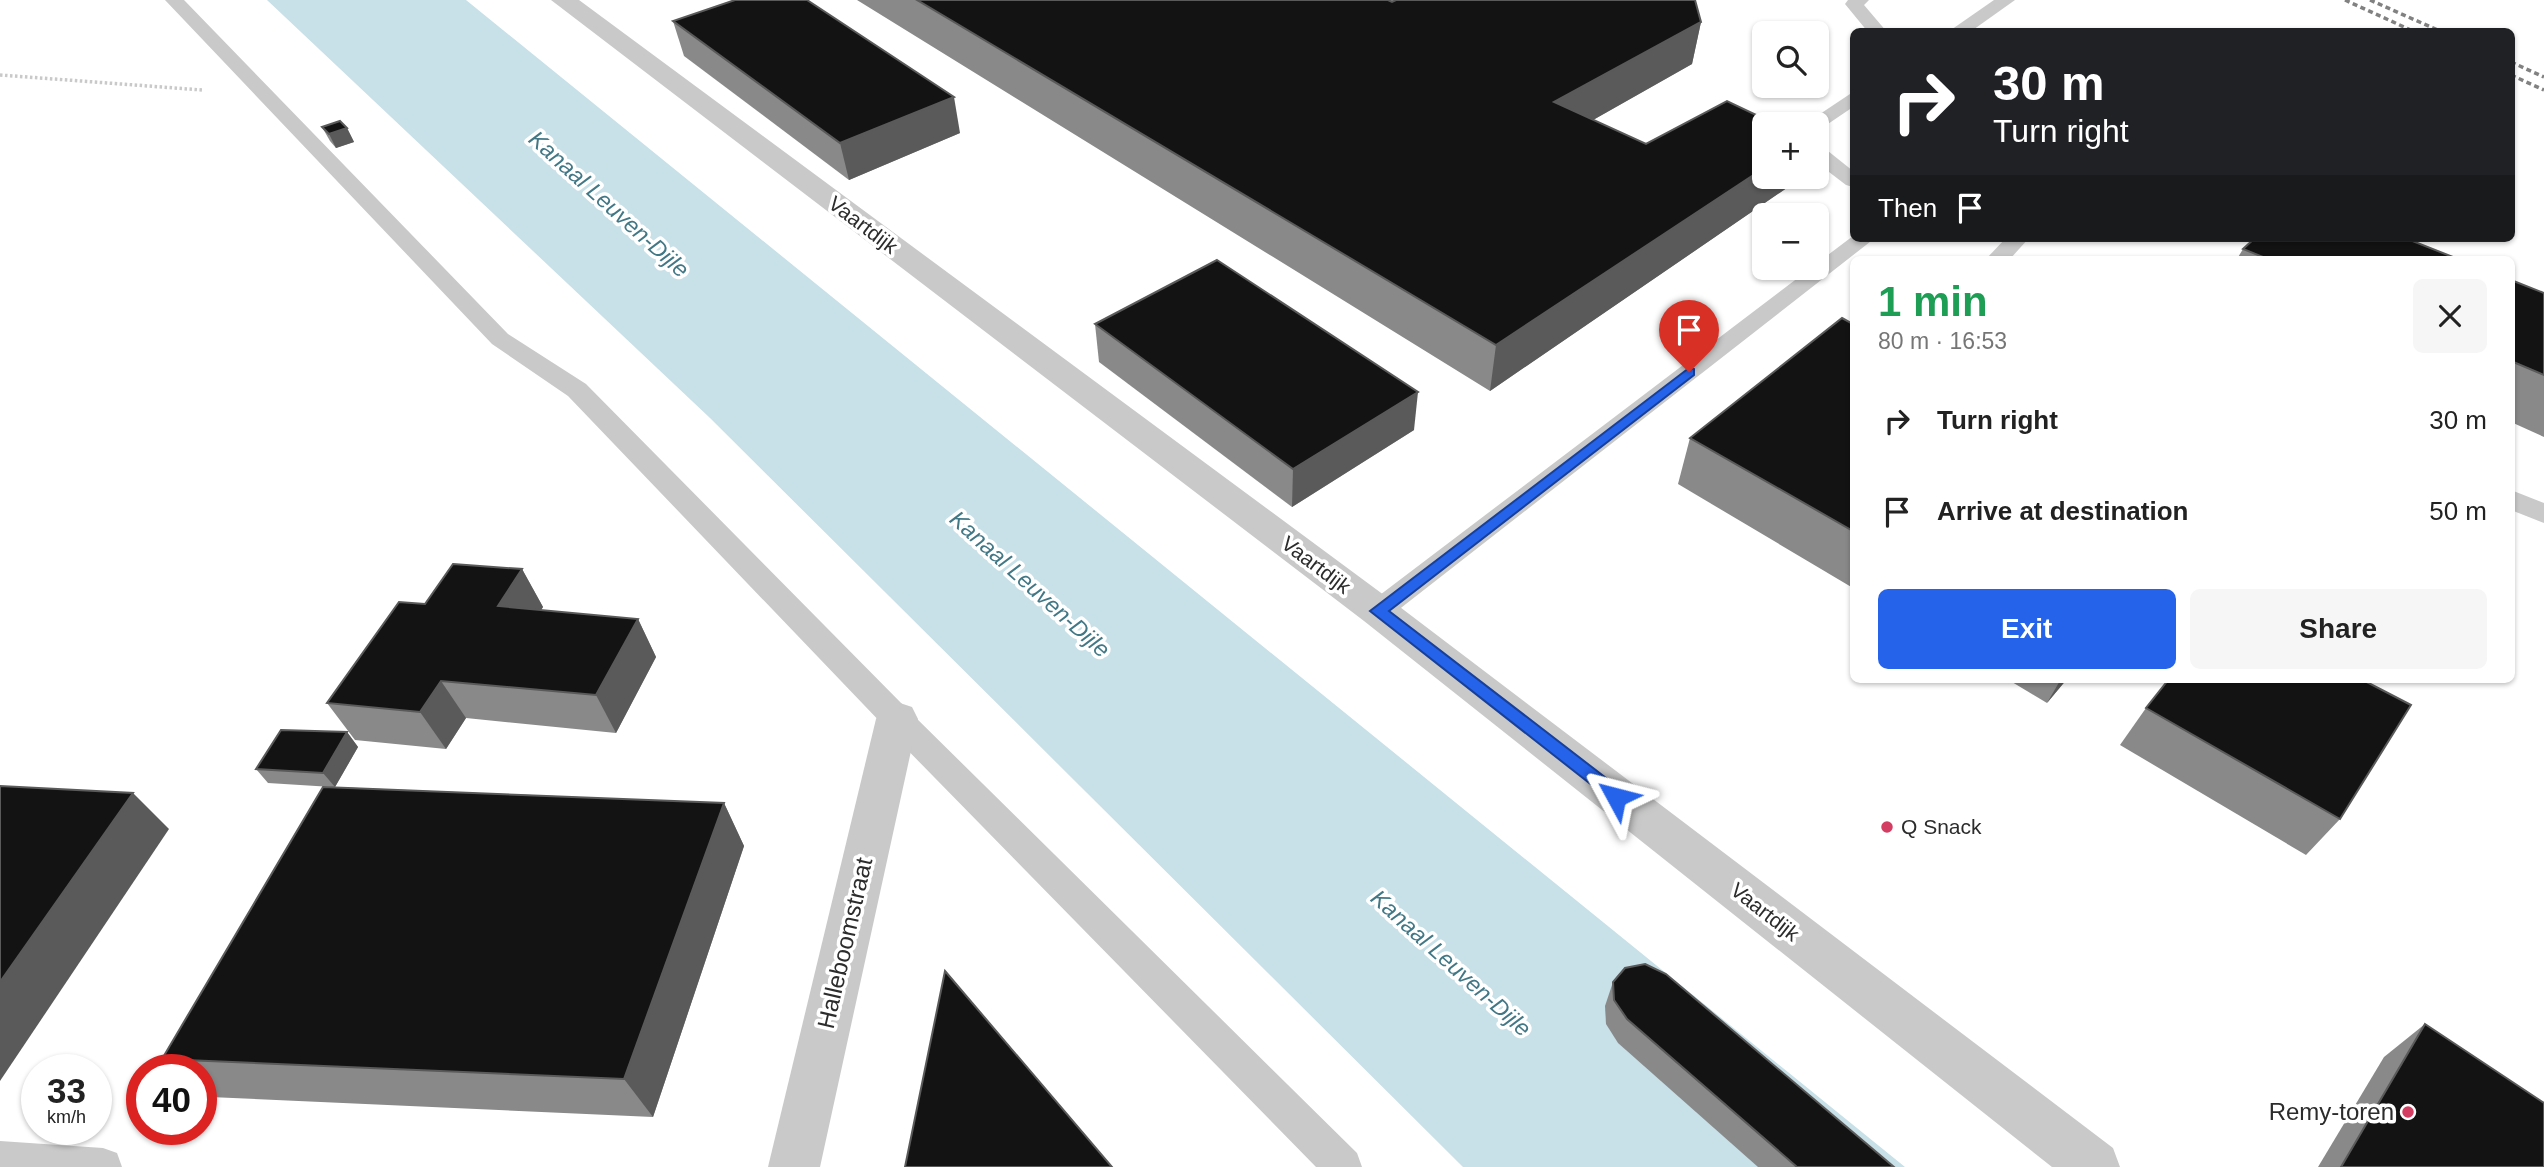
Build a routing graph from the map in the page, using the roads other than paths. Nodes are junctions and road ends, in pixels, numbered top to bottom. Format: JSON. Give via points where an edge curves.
{"nodes":[{"id":1,"x":174,"y":0,"type":"edge"},
{"id":2,"x":563,"y":0,"type":"edge"},
{"id":3,"x":1860,"y":0,"type":"edge"},
{"id":4,"x":2006,"y":0,"type":"edge"},
{"id":5,"x":1875,"y":28,"type":"edge"},
{"id":6,"x":1963,"y":28,"type":"edge"},
{"id":7,"x":1850,"y":100,"type":"edge"},
{"id":8,"x":1829,"y":114,"type":"edge"},
{"id":9,"x":1829,"y":162,"type":"edge"},
{"id":10,"x":1850,"y":179,"type":"edge"},
{"id":11,"x":1859,"y":242,"type":"edge"},
{"id":12,"x":2014,"y":242,"type":"edge"},
{"id":13,"x":2000,"y":256,"type":"edge"},
{"id":14,"x":2515,"y":501,"type":"edge"},
{"id":15,"x":2544,"y":514,"type":"edge"},
{"id":16,"x":1378,"y":611,"type":"junction"},
{"id":17,"x":897,"y":719,"type":"junction"},
{"id":18,"x":0,"y":1160,"type":"edge"},
{"id":19,"x":103,"y":1167,"type":"edge"},
{"id":20,"x":794,"y":1167,"type":"edge"},
{"id":21,"x":1343,"y":1167,"type":"edge"},
{"id":22,"x":2094,"y":1167,"type":"edge"}],
"edges":[{"from":1,"to":17,"type":"lane","via":[[500,339],[577,390]]},
{"from":2,"to":16,"type":"street","name":"Vaartdijk"},
{"from":3,"to":5,"type":"lane","via":[[1854,4]]},
{"from":4,"to":6,"type":"lane"},
{"from":7,"to":8,"type":"lane"},
{"from":9,"to":10,"type":"lane"},
{"from":11,"to":16,"type":"lane"},
{"from":12,"to":13,"type":"lane"},
{"from":14,"to":15,"type":"lane"},
{"from":16,"to":22,"type":"street","name":"Vaartdijk"},
{"from":17,"to":20,"type":"street","name":"Halleboomstraat"},
{"from":17,"to":21,"type":"lane"},
{"from":18,"to":19,"type":"lane"}]}
